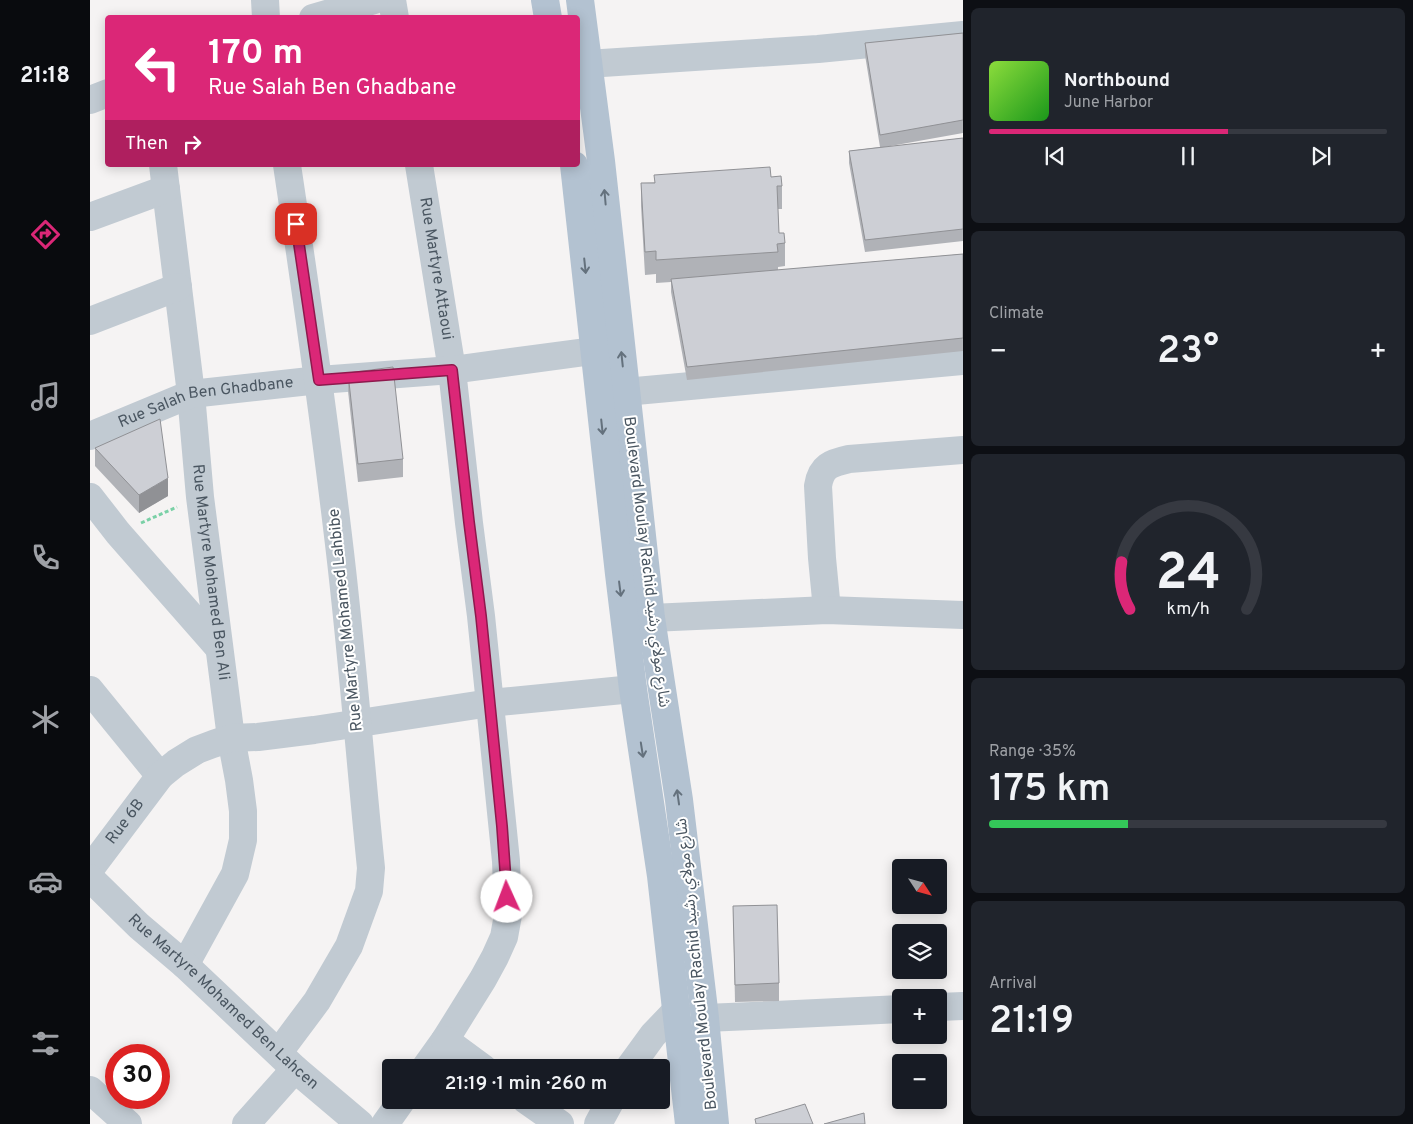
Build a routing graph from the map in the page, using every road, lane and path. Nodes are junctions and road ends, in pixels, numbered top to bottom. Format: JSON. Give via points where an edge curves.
{"nodes":[{"id":1,"x":265,"y":0,"type":"edge"},
{"id":2,"x":374,"y":0,"type":"edge"},
{"id":3,"x":392,"y":0,"type":"edge"},
{"id":4,"x":545,"y":0,"type":"edge"},
{"id":5,"x":580,"y":0,"type":"edge"},
{"id":6,"x":266,"y":15,"type":"edge"},
{"id":7,"x":323,"y":15,"type":"edge"},
{"id":8,"x":394,"y":15,"type":"edge"},
{"id":9,"x":548,"y":15,"type":"edge"},
{"id":10,"x":963,"y":35,"type":"edge"},
{"id":11,"x":587,"y":64,"type":"junction"},
{"id":12,"x":105,"y":94,"type":"edge"},
{"id":13,"x":90,"y":100,"type":"edge"},
{"id":14,"x":287,"y":167,"type":"edge"},
{"id":15,"x":419,"y":167,"type":"edge"},
{"id":16,"x":574,"y":167,"type":"edge"},
{"id":17,"x":164,"y":177,"type":"edge"},
{"id":18,"x":90,"y":217,"type":"edge"},
{"id":19,"x":178,"y":287,"type":"junction"},
{"id":20,"x":90,"y":321,"type":"edge"},
{"id":21,"x":594,"y":351,"type":"junction"},
{"id":22,"x":963,"y":361,"type":"edge"},
{"id":23,"x":452,"y":370,"type":"junction"},
{"id":24,"x":319,"y":380,"type":"junction"},
{"id":25,"x":625,"y":392,"type":"junction"},
{"id":26,"x":191,"y":394,"type":"junction"},
{"id":27,"x":90,"y":436,"type":"edge"},
{"id":28,"x":963,"y":450,"type":"edge"},
{"id":29,"x":90,"y":497,"type":"edge"},
{"id":30,"x":200,"y":497,"type":"junction"},
{"id":31,"x":118,"y":533,"type":"junction"},
{"id":32,"x":826,"y":610,"type":"junction"},
{"id":33,"x":963,"y":615,"type":"edge"},
{"id":34,"x":650,"y":618,"type":"junction"},
{"id":35,"x":219,"y":648,"type":"junction"},
{"id":36,"x":633,"y":689,"type":"junction"},
{"id":37,"x":90,"y":690,"type":"edge"},
{"id":38,"x":490,"y":703,"type":"junction"},
{"id":39,"x":358,"y":724,"type":"junction"},
{"id":40,"x":231,"y":738,"type":"junction"},
{"id":41,"x":160,"y":776,"type":"junction"},
{"id":42,"x":90,"y":869,"type":"edge"},
{"id":43,"x":90,"y":878,"type":"edge"},
{"id":44,"x":185,"y":965,"type":"junction"},
{"id":45,"x":963,"y":1006,"type":"edge"},
{"id":46,"x":947,"y":1007,"type":"edge"},
{"id":47,"x":677,"y":1010,"type":"junction"},
{"id":48,"x":892,"y":1010,"type":"edge"},
{"id":49,"x":706,"y":1018,"type":"junction"},
{"id":50,"x":445,"y":1040,"type":"junction"},
{"id":51,"x":431,"y":1059,"type":"edge"},
{"id":52,"x":471,"y":1059,"type":"edge"},
{"id":53,"x":636,"y":1059,"type":"edge"},
{"id":54,"x":287,"y":1060,"type":"junction"},
{"id":55,"x":90,"y":1090,"type":"edge"},
{"id":56,"x":396,"y":1109,"type":"edge"},
{"id":57,"x":539,"y":1109,"type":"edge"},
{"id":58,"x":606,"y":1109,"type":"edge"},
{"id":59,"x":128,"y":1124,"type":"edge"},
{"id":60,"x":246,"y":1124,"type":"edge"},
{"id":61,"x":360,"y":1124,"type":"edge"},
{"id":62,"x":385,"y":1124,"type":"edge"},
{"id":63,"x":560,"y":1124,"type":"edge"},
{"id":64,"x":598,"y":1124,"type":"edge"},
{"id":65,"x":689,"y":1124,"type":"edge"},
{"id":66,"x":715,"y":1124,"type":"edge"}],
"edges":[{"from":1,"to":6,"type":"street"},
{"from":2,"to":7,"type":"street"},
{"from":3,"to":8,"type":"street"},
{"from":4,"to":9,"type":"main road"},
{"from":5,"to":11,"type":"main road","name":"Boulevard Moulay Rachid شارع مولاي رشيد"},
{"from":10,"to":11,"type":"street","via":[[818,49]]},
{"from":25,"to":11,"type":"main road","name":"Boulevard Moulay Rachid شارع مولاي رشيد","one_way":true,"via":[[601,161]]},
{"from":12,"to":13,"type":"street"},
{"from":14,"to":24,"type":"street","name":"Rue Martyre Mohamed Lahbibe"},
{"from":15,"to":23,"type":"street","name":"Rue Martyre Attaoui"},
{"from":16,"to":21,"type":"main road","name":"Boulevard Moulay Rachid شارع مولاي رشيد","one_way":true},
{"from":17,"to":18,"type":"street"},
{"from":17,"to":19,"type":"street","name":"Rue Martyre Mohamed Ben Ali"},
{"from":19,"to":20,"type":"street"},
{"from":19,"to":26,"type":"street","name":"Rue Martyre Mohamed Ben Ali"},
{"from":21,"to":23,"type":"street","name":"Rue Salah Ben Ghadbane"},
{"from":21,"to":36,"type":"main road","name":"Boulevard Moulay Rachid شارع مولاي رشيد","one_way":true},
{"from":22,"to":25,"type":"street"},
{"from":23,"to":24,"type":"street","name":"Rue Salah Ben Ghadbane"},
{"from":23,"to":38,"type":"street","name":"Rue Martyre Attaoui"},
{"from":24,"to":26,"type":"street","name":"Rue Salah Ben Ghadbane"},
{"from":24,"to":39,"type":"street","name":"Rue Martyre Mohamed Lahbibe"},
{"from":25,"to":34,"type":"main road","name":"Boulevard Moulay Rachid شارع مولاي رشيد"},
{"from":26,"to":27,"type":"street","name":"Rue Salah Ben Ghadbane"},
{"from":26,"to":30,"type":"street","name":"Rue Martyre Mohamed Ben Ali"},
{"from":28,"to":32,"type":"street","via":[[849,459],[824,470],[818,486]]},
{"from":29,"to":31,"type":"street"},
{"from":30,"to":31,"type":"path"},
{"from":30,"to":35,"type":"street","name":"Rue Martyre Mohamed Ben Ali"},
{"from":31,"to":35,"type":"street"},
{"from":32,"to":33,"type":"street"},
{"from":32,"to":34,"type":"street"},
{"from":49,"to":34,"type":"main road","name":"Boulevard Moulay Rachid شارع مولاي رشيد","one_way":true,"via":[[679,800]]},
{"from":35,"to":40,"type":"street","name":"Rue Martyre Mohamed Ben Ali"},
{"from":36,"to":38,"type":"street","name":"Rue 6B"},
{"from":36,"to":47,"type":"main road","name":"Boulevard Moulay Rachid شارع مولاي رشيد","one_way":true},
{"from":37,"to":41,"type":"street"},
{"from":38,"to":39,"type":"street","name":"Rue 6B"},
{"from":38,"to":50,"type":"street","name":"Rue Martyre Attaoui","via":[[506,861],[508,915],[504,937],[495,958]]},
{"from":39,"to":40,"type":"street","name":"Rue 6B"},
{"from":39,"to":54,"type":"street","name":"Rue Martyre Mohamed Lahbibe","via":[[370,868],[369,891],[349,946]]},
{"from":40,"to":41,"type":"street","name":"Rue 6B","via":[[197,750]]},
{"from":40,"to":44,"type":"street","name":"Rue Martyre Mohamed Ben Ali","via":[[243,811],[241,854],[235,874]]},
{"from":41,"to":42,"type":"street","name":"Rue 6B"},
{"from":43,"to":44,"type":"street","name":"Rue Martyre Mohamed Ben Lahcen"},
{"from":44,"to":54,"type":"street","name":"Rue Martyre Mohamed Ben Lahcen"},
{"from":45,"to":46,"type":"street"},
{"from":47,"to":53,"type":"street"},
{"from":47,"to":65,"type":"main road","name":"Boulevard Moulay Rachid شارع مولاي رشيد"},
{"from":48,"to":49,"type":"street"},
{"from":49,"to":66,"type":"main road","name":"Boulevard Moulay Rachid شارع مولاي رشيد"},
{"from":50,"to":51,"type":"street","name":"Rue Martyre Attaoui"},
{"from":50,"to":52,"type":"street"},
{"from":54,"to":60,"type":"street","name":"Rue Martyre Mohamed Lahbibe"},
{"from":54,"to":61,"type":"street","name":"Rue Martyre Mohamed Ben Lahcen"},
{"from":55,"to":59,"type":"street"},
{"from":56,"to":62,"type":"street"},
{"from":57,"to":63,"type":"street"},
{"from":58,"to":64,"type":"street"}]}
